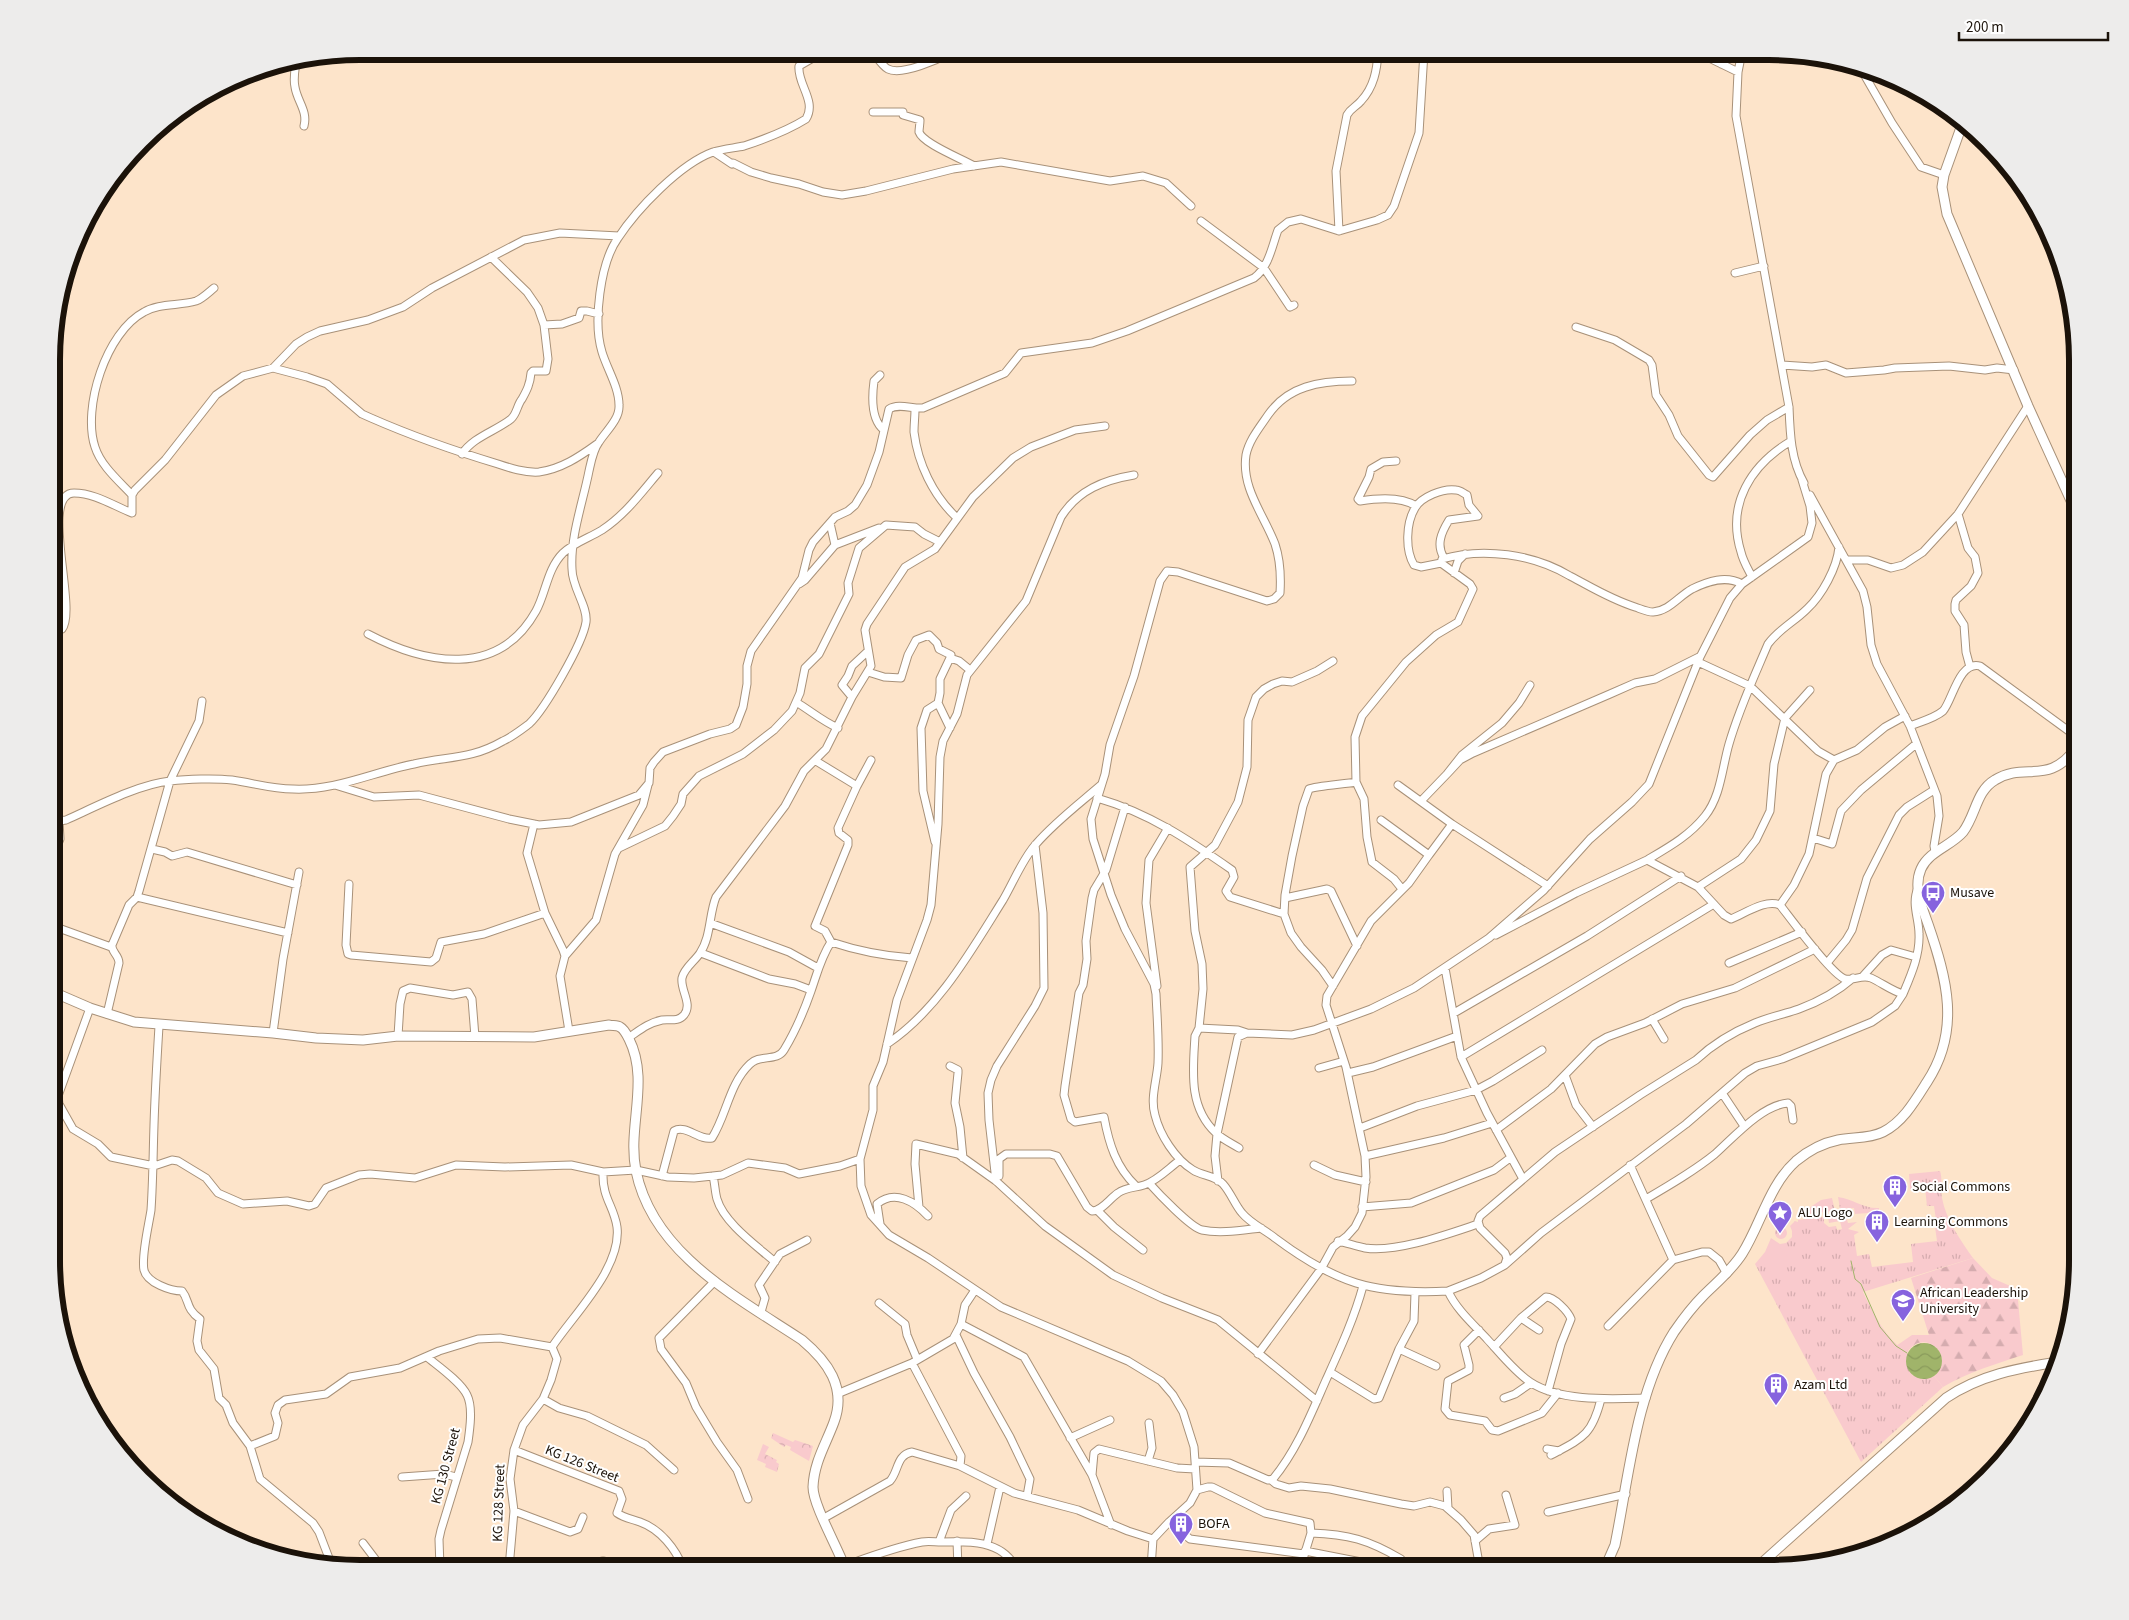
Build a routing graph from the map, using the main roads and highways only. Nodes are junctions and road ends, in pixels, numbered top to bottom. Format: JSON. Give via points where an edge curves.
{"nodes":[{"id":1,"x":1961,"y":129,"type":"edge"},
{"id":2,"x":2069,"y":496,"type":"edge"},
{"id":3,"x":2069,"y":758,"type":"edge"},
{"id":4,"x":60,"y":995,"type":"edge"},
{"id":5,"x":2050,"y":1364,"type":"edge"},
{"id":6,"x":841,"y":1560,"type":"edge"},
{"id":7,"x":1608,"y":1560,"type":"edge"},
{"id":8,"x":1766,"y":1560,"type":"edge"}],
"edges":[{"from":1,"to":2,"type":"main road","via":[[1942,187],[1947,214]]},
{"from":3,"to":7,"type":"main road","via":[[2055,767],[2034,773],[2010,773],[1995,779],[1982,792],[1961,834],[1936,852],[1920,869],[1918,888],[1938,953],[1947,1002],[1947,1034],[1939,1064],[1903,1117],[1892,1127],[1876,1135],[1838,1140],[1809,1151],[1796,1161],[1783,1175],[1742,1254],[1689,1311],[1675,1331],[1649,1384],[1615,1545]]},
{"from":4,"to":6,"type":"main road","via":[[134,1022],[316,1038],[534,1037],[619,1026],[635,1055],[638,1081],[634,1140],[636,1170],[643,1195],[664,1232],[682,1253],[715,1281],[818,1352],[833,1375],[838,1407],[818,1458],[813,1487]]},
{"from":5,"to":8,"type":"main road","via":[[1990,1376],[1946,1398]]}]}
